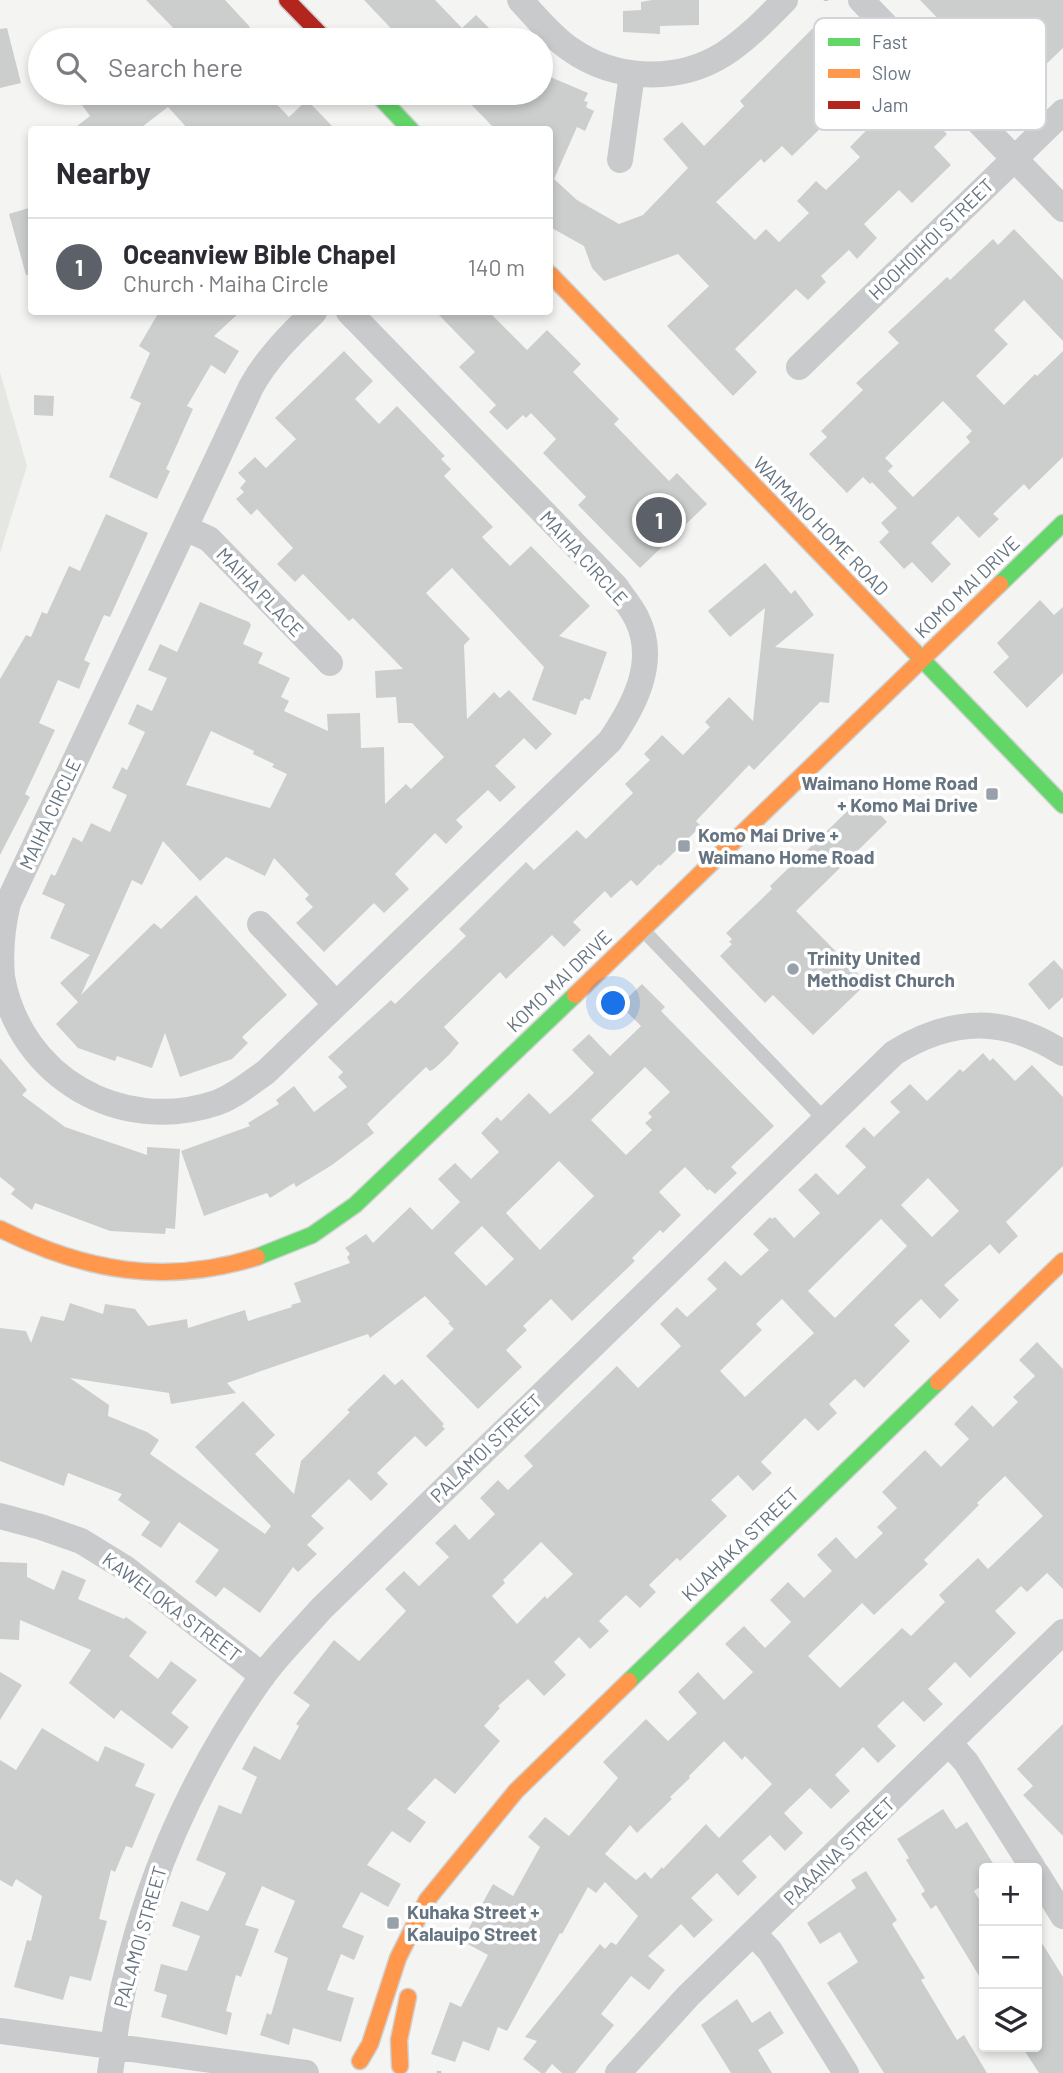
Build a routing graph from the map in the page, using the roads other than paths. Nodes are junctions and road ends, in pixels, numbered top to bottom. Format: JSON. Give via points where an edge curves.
{"nodes":[{"id":1,"x":287,"y":0,"type":"edge"},
{"id":2,"x":520,"y":0,"type":"edge"},
{"id":3,"x":785,"y":0,"type":"edge"},
{"id":4,"x":861,"y":0,"type":"edge"},
{"id":5,"x":878,"y":18,"type":"edge"},
{"id":6,"x":314,"y":28,"type":"edge"},
{"id":7,"x":549,"y":28,"type":"edge"},
{"id":8,"x":553,"y":32,"type":"edge"},
{"id":9,"x":632,"y":74,"type":"junction"},
{"id":10,"x":387,"y":105,"type":"edge"},
{"id":11,"x":1063,"y":112,"type":"edge"},
{"id":12,"x":407,"y":126,"type":"edge"},
{"id":13,"x":1046,"y":128,"type":"edge"},
{"id":14,"x":986,"y":130,"type":"edge"},
{"id":15,"x":1044,"y":130,"type":"edge"},
{"id":16,"x":1014,"y":159,"type":"junction"},
{"id":17,"x":620,"y":160,"type":"dead end"},
{"id":18,"x":1063,"y":209,"type":"edge"},
{"id":19,"x":553,"y":277,"type":"edge"},
{"id":20,"x":311,"y":315,"type":"edge"},
{"id":21,"x":352,"y":315,"type":"edge"},
{"id":22,"x":799,"y":367,"type":"dead end"},
{"id":23,"x":1063,"y":523,"type":"edge"},
{"id":24,"x":185,"y":528,"type":"junction"},
{"id":25,"x":922,"y":660,"type":"junction"},
{"id":26,"x":330,"y":663,"type":"dead end"},
{"id":27,"x":1063,"y":805,"type":"edge"},
{"id":28,"x":260,"y":924,"type":"dead end"},
{"id":29,"x":642,"y":929,"type":"junction"},
{"id":30,"x":336,"y":1004,"type":"junction"},
{"id":31,"x":1063,"y":1053,"type":"edge"},
{"id":32,"x":824,"y":1119,"type":"junction"},
{"id":33,"x":0,"y":1229,"type":"edge"},
{"id":34,"x":1063,"y":1261,"type":"edge"},
{"id":35,"x":0,"y":1517,"type":"edge"},
{"id":36,"x":1063,"y":1632,"type":"edge"},
{"id":37,"x":262,"y":1676,"type":"junction"},
{"id":38,"x":949,"y":1743,"type":"junction"},
{"id":39,"x":1030,"y":1863,"type":"edge"},
{"id":40,"x":456,"y":1867,"type":"junction"},
{"id":41,"x":1042,"y":1882,"type":"edge"},
{"id":42,"x":448,"y":1898,"type":"dead end"},
{"id":43,"x":1063,"y":1916,"type":"edge"},
{"id":44,"x":754,"y":1933,"type":"junction"},
{"id":45,"x":414,"y":1979,"type":"dead end"},
{"id":46,"x":0,"y":2031,"type":"edge"},
{"id":47,"x":112,"y":2060,"type":"edge"},
{"id":48,"x":356,"y":2067,"type":"edge"},
{"id":49,"x":402,"y":2069,"type":"edge"},
{"id":50,"x":306,"y":2073,"type":"edge"},
{"id":51,"x":618,"y":2073,"type":"edge"},
{"id":52,"x":846,"y":2073,"type":"edge"}],
"edges":[{"from":1,"to":6,"type":"street"},
{"from":2,"to":7,"type":"street"},
{"from":3,"to":9,"type":"street","via":[[724,54],[677,72]]},
{"from":4,"to":5,"type":"street"},
{"from":8,"to":9,"type":"street","via":[[590,61]]},
{"from":9,"to":17,"type":"street"},
{"from":10,"to":12,"type":"street"},
{"from":11,"to":13,"type":"street","name":"HOOHOIHOI STREET"},
{"from":14,"to":16,"type":"street"},
{"from":15,"to":16,"type":"street","name":"HOOHOIHOI STREET"},
{"from":16,"to":18,"type":"street"},
{"from":16,"to":22,"type":"street","name":"HOOHOIHOI STREET"},
{"from":19,"to":25,"type":"street","name":"WAIMANO HOME ROAD"},
{"from":20,"to":24,"type":"street","name":"MAIHA CIRCLE","via":[[261,369]]},
{"from":21,"to":30,"type":"street","name":"MAIHA CIRCLE","via":[[616,587],[637,618],[645,661],[632,709],[610,741]]},
{"from":23,"to":25,"type":"street","name":"KOMO MAI DRIVE"},
{"from":24,"to":26,"type":"street","name":"MAIHA PLACE","via":[[209,539]]},
{"from":24,"to":30,"type":"street","name":"MAIHA CIRCLE","via":[[8,903],[1,952],[11,1006],[23,1033],[57,1074],[99,1100],[161,1113],[218,1103],[241,1090]]},
{"from":25,"to":27,"type":"street","name":"WAIMANO HOME ROAD"},
{"from":25,"to":29,"type":"street","name":"KOMO MAI DRIVE"},
{"from":28,"to":30,"type":"street"},
{"from":29,"to":32,"type":"lane"},
{"from":29,"to":33,"type":"street","name":"KOMO MAI DRIVE","via":[[371,1191],[342,1215],[279,1249],[232,1264],[146,1271],[82,1262]]},
{"from":31,"to":32,"type":"street","name":"PALAMOI STREET","via":[[1025,1033],[999,1027],[946,1028],[894,1053]]},
{"from":32,"to":37,"type":"street","name":"PALAMOI STREET","via":[[321,1609]]},
{"from":34,"to":40,"type":"street","name":"KUAHAKA STREET","via":[[516,1791]]},
{"from":35,"to":37,"type":"street","name":"KAWELOKA STREET","via":[[80,1541],[125,1568]]},
{"from":36,"to":38,"type":"street","name":"PAAAINA STREET"},
{"from":37,"to":47,"type":"street","name":"PALAMOI STREET","via":[[191,1793],[157,1871],[127,1970]]},
{"from":38,"to":39,"type":"street","via":[[967,1762]]},
{"from":38,"to":44,"type":"street","name":"PAAAINA STREET"},
{"from":40,"to":42,"type":"street","name":"KUAHAKA STREET"},
{"from":40,"to":48,"type":"street","name":"KUAHAKA STREET","via":[[427,1900],[410,1933],[370,2044]]},
{"from":41,"to":43,"type":"street"},
{"from":44,"to":51,"type":"street","name":"PAAAINA STREET"},
{"from":44,"to":52,"type":"street"},
{"from":45,"to":49,"type":"street","via":[[399,2029]]},
{"from":46,"to":47,"type":"street"},
{"from":47,"to":50,"type":"street"},
{"from":48,"to":49,"type":"street","via":[[370,2056],[381,2055]]}]}
